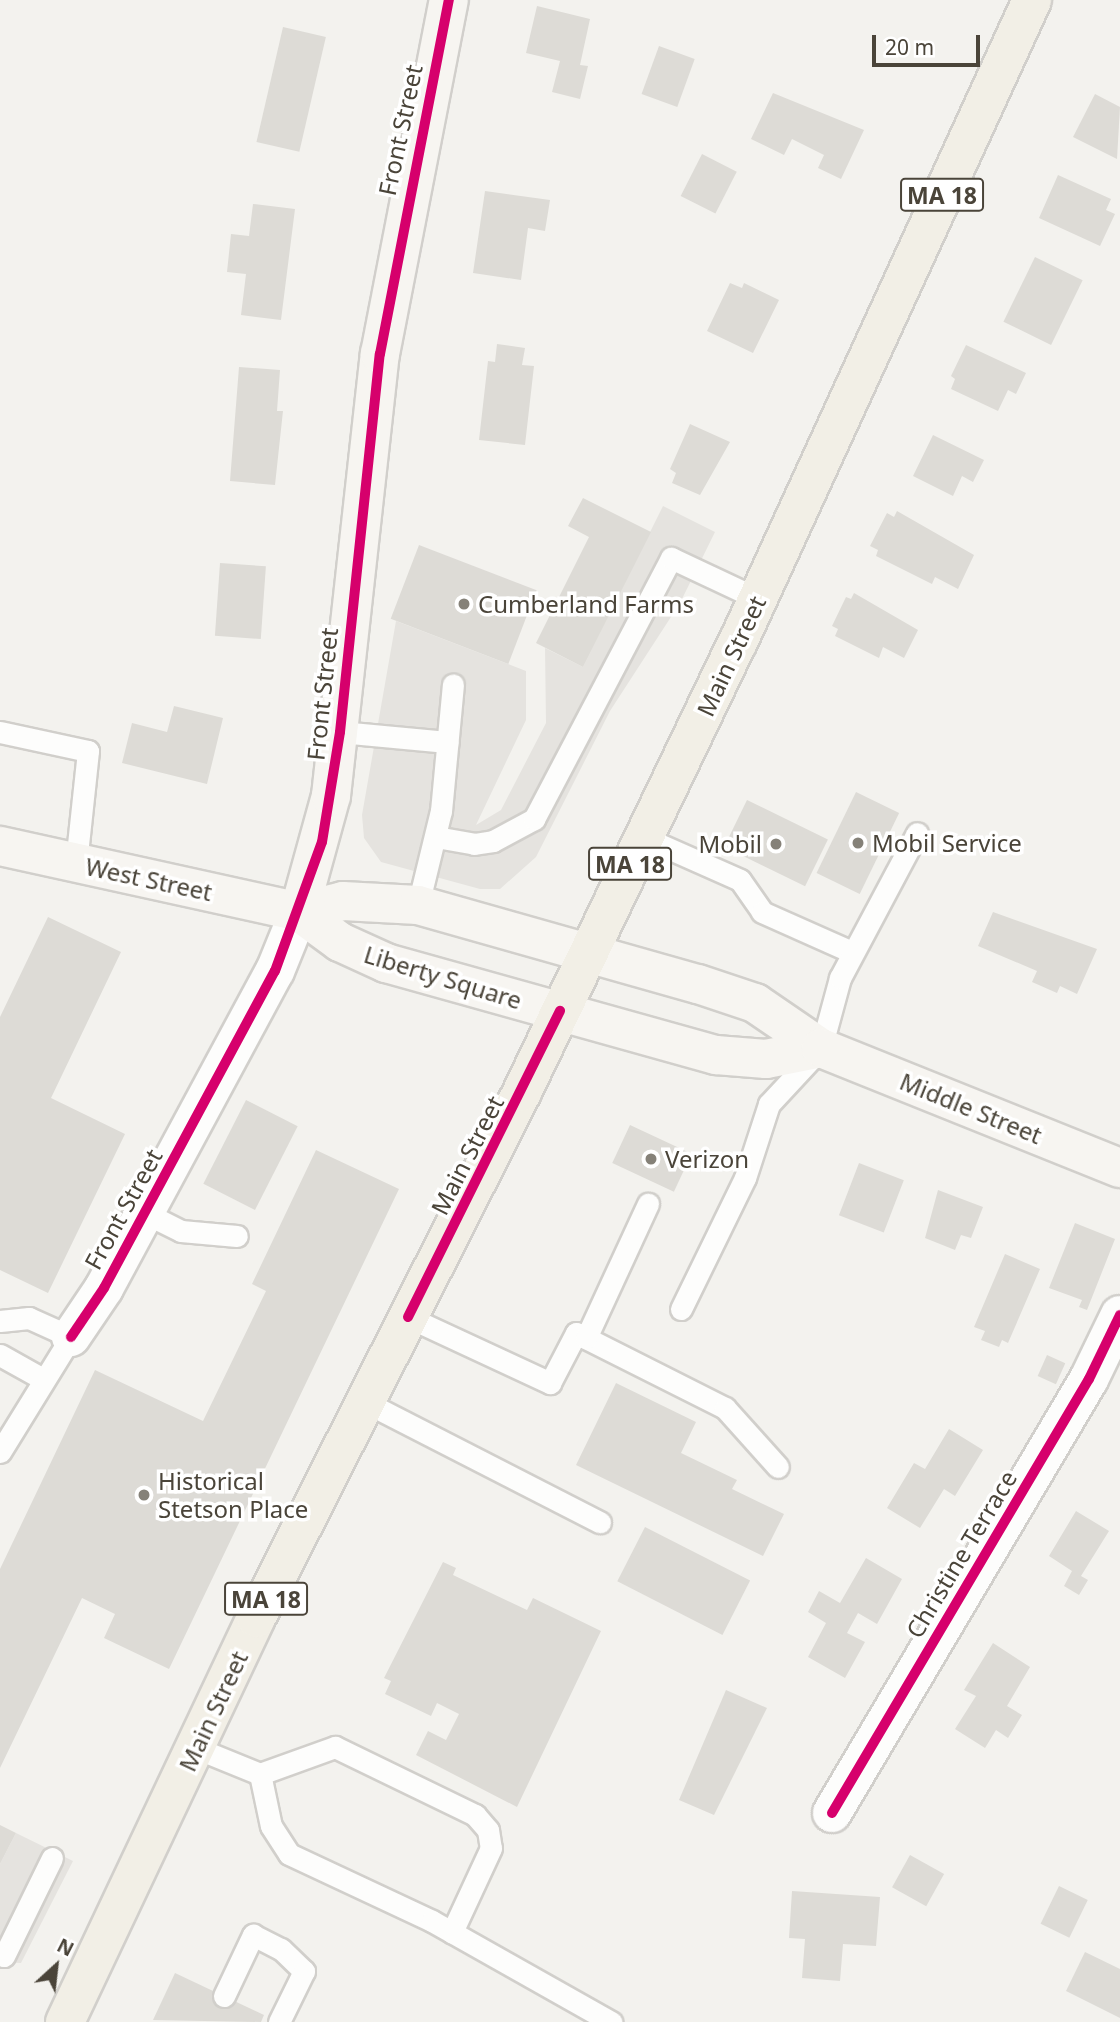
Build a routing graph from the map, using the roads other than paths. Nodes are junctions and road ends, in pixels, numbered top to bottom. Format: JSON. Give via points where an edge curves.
{"nodes":[{"id":1,"x":449,"y":0,"type":"edge"},
{"id":2,"x":1032,"y":0,"type":"edge"},
{"id":3,"x":758,"y":598,"type":"junction"},
{"id":4,"x":453,"y":685,"type":"dead end"},
{"id":5,"x":0,"y":732,"type":"edge"},
{"id":6,"x":340,"y":732,"type":"junction"},
{"id":7,"x":448,"y":742,"type":"junction"},
{"id":8,"x":917,"y":833,"type":"dead end"},
{"id":9,"x":436,"y":836,"type":"junction"},
{"id":10,"x":643,"y":837,"type":"junction"},
{"id":11,"x":0,"y":846,"type":"edge"},
{"id":12,"x":76,"y":863,"type":"junction"},
{"id":13,"x":418,"y":905,"type":"junction"},
{"id":14,"x":299,"y":912,"type":"junction"},
{"id":15,"x":852,"y":952,"type":"junction"},
{"id":16,"x":588,"y":953,"type":"junction"},
{"id":17,"x":560,"y":1012,"type":"junction"},
{"id":18,"x":821,"y":1048,"type":"junction"},
{"id":19,"x":1120,"y":1168,"type":"edge"},
{"id":20,"x":648,"y":1204,"type":"dead end"},
{"id":21,"x":145,"y":1213,"type":"junction"},
{"id":22,"x":237,"y":1237,"type":"dead end"},
{"id":23,"x":681,"y":1308,"type":"dead end"},
{"id":24,"x":1120,"y":1315,"type":"edge"},
{"id":25,"x":408,"y":1317,"type":"junction"},
{"id":26,"x":0,"y":1321,"type":"edge"},
{"id":27,"x":71,"y":1337,"type":"junction"},
{"id":28,"x":586,"y":1338,"type":"junction"},
{"id":29,"x":0,"y":1355,"type":"edge"},
{"id":30,"x":43,"y":1379,"type":"junction"},
{"id":31,"x":365,"y":1402,"type":"junction"},
{"id":32,"x":0,"y":1452,"type":"edge"},
{"id":33,"x":778,"y":1467,"type":"dead end"},
{"id":34,"x":600,"y":1522,"type":"dead end"},
{"id":35,"x":196,"y":1748,"type":"junction"},
{"id":36,"x":260,"y":1774,"type":"junction"},
{"id":37,"x":832,"y":1813,"type":"dead end"},
{"id":38,"x":52,"y":1858,"type":"dead end"},
{"id":39,"x":452,"y":1932,"type":"junction"},
{"id":40,"x":0,"y":1954,"type":"edge"},
{"id":41,"x":224,"y":1996,"type":"dead end"},
{"id":42,"x":65,"y":2022,"type":"edge"},
{"id":43,"x":279,"y":2022,"type":"edge"},
{"id":44,"x":611,"y":2022,"type":"edge"}],
"edges":[{"from":1,"to":6,"type":"main road","name":"Front Street","via":[[380,354]]},
{"from":2,"to":3,"type":"main road","name":"Main Street","number":"MA 18"},
{"from":3,"to":9,"type":"lane","via":[[671,558],[534,818],[493,841],[474,844]]},
{"from":3,"to":10,"type":"main road","name":"Main Street","number":"MA 18"},
{"from":4,"to":7,"type":"lane"},
{"from":5,"to":12,"type":"lane","via":[[88,751]]},
{"from":6,"to":7,"type":"lane"},
{"from":6,"to":14,"type":"main road","name":"Front Street","via":[[327,818]]},
{"from":7,"to":9,"type":"lane"},
{"from":8,"to":15,"type":"lane"},
{"from":9,"to":13,"type":"lane"},
{"from":10,"to":15,"type":"lane","via":[[740,880],[762,912]]},
{"from":10,"to":16,"type":"main road","name":"Main Street","number":"MA 18"},
{"from":11,"to":12,"type":"main road","name":"West Street"},
{"from":12,"to":14,"type":"main road","name":"West Street"},
{"from":13,"to":14,"type":"main road","via":[[343,901]]},
{"from":13,"to":16,"type":"main road"},
{"from":14,"to":17,"type":"main road","name":"Liberty Square","via":[[340,942],[387,963]]},
{"from":14,"to":21,"type":"street","name":"Front Street","via":[[275,971]]},
{"from":15,"to":18,"type":"lane"},
{"from":16,"to":17,"type":"main road","name":"Main Street","number":"MA 18"},
{"from":16,"to":18,"type":"main road","name":"Middle Street","via":[[755,1003]]},
{"from":17,"to":18,"type":"main road","via":[[740,1060]]},
{"from":17,"to":25,"type":"main road","name":"Main Street","number":"MA 18"},
{"from":18,"to":19,"type":"main road","name":"Middle Street"},
{"from":18,"to":23,"type":"lane","via":[[769,1104],[745,1178]]},
{"from":20,"to":28,"type":"lane"},
{"from":21,"to":22,"type":"lane","via":[[181,1231]]},
{"from":21,"to":27,"type":"street","name":"Front Street"},
{"from":24,"to":37,"type":"street","name":"Christine Terrace","via":[[1089,1379]]},
{"from":25,"to":28,"type":"lane","via":[[550,1383],[576,1333]]},
{"from":25,"to":31,"type":"main road","name":"Main Street","number":"MA 18"},
{"from":26,"to":27,"type":"lane","via":[[29,1318]]},
{"from":27,"to":30,"type":"lane"},
{"from":28,"to":33,"type":"lane","via":[[725,1408]]},
{"from":29,"to":30,"type":"lane"},
{"from":30,"to":32,"type":"lane"},
{"from":31,"to":34,"type":"lane"},
{"from":31,"to":35,"type":"main road","name":"Main Street","number":"MA 18"},
{"from":35,"to":36,"type":"lane"},
{"from":35,"to":42,"type":"main road","name":"Main Street","number":"MA 18"},
{"from":36,"to":39,"type":"lane","via":[[271,1826],[289,1854]]},
{"from":36,"to":39,"type":"lane","via":[[335,1747],[475,1815],[488,1830],[491,1848]]},
{"from":38,"to":40,"type":"lane","via":[[4,1956]]},
{"from":39,"to":44,"type":"lane"},
{"from":41,"to":43,"type":"lane","via":[[253,1935],[281,1949],[304,1971]]}]}
